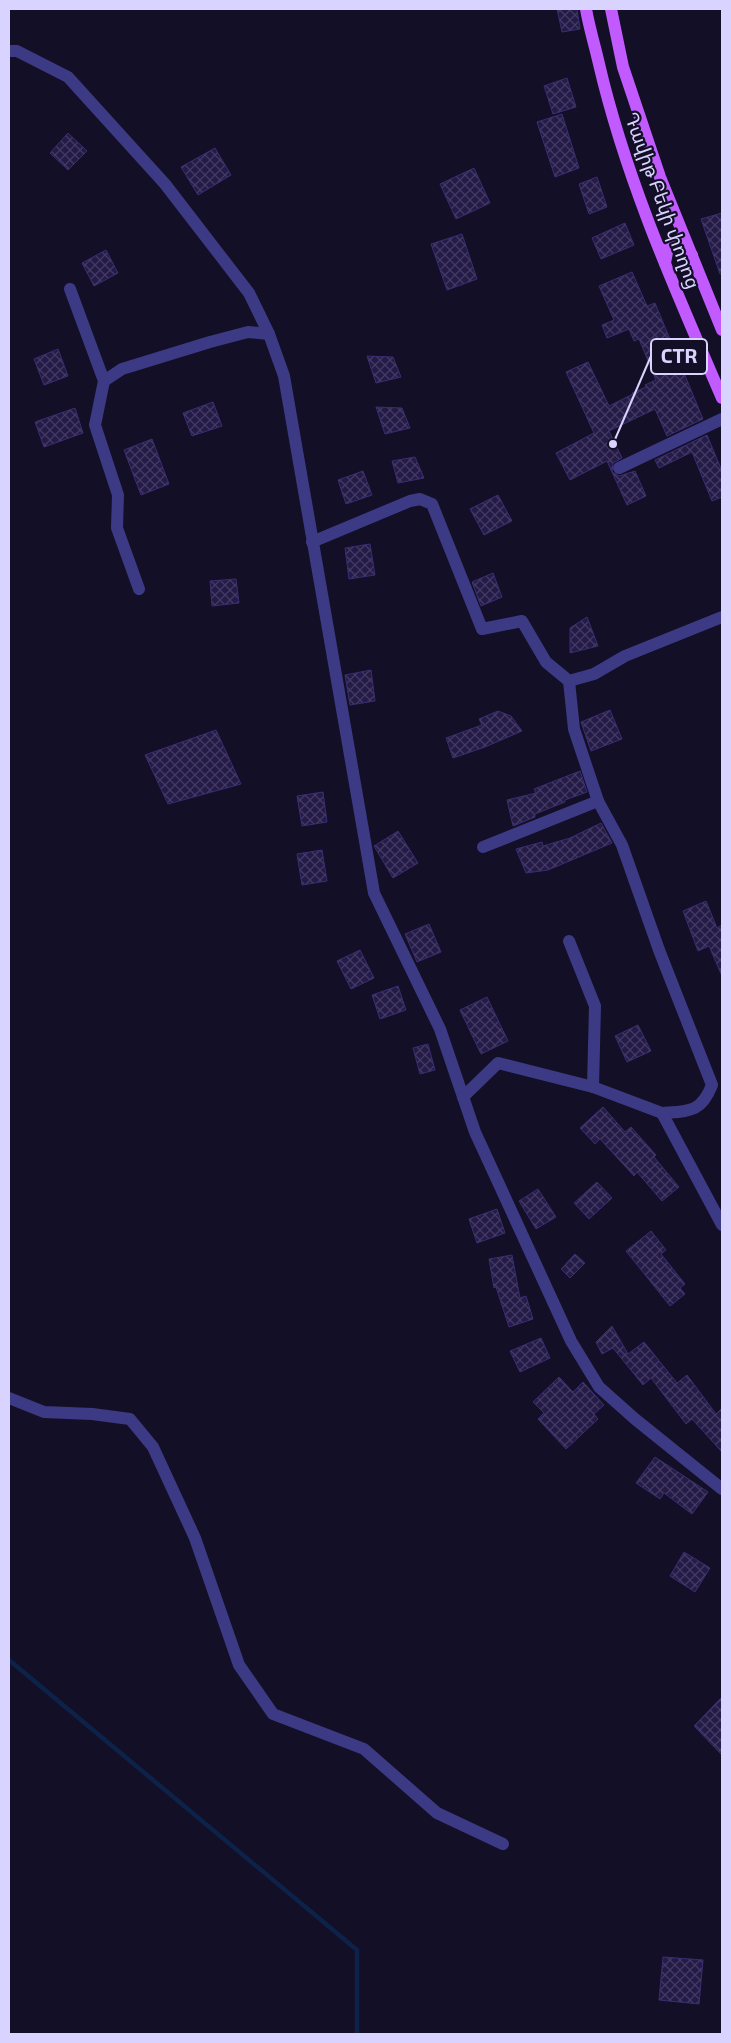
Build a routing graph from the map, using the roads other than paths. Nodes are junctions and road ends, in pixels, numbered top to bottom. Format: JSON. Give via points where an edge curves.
{"nodes":[{"id":1,"x":586,"y":9,"type":"edge"},
{"id":2,"x":611,"y":9,"type":"edge"},
{"id":3,"x":9,"y":51,"type":"edge"},
{"id":4,"x":692,"y":255,"type":"junction"},
{"id":5,"x":665,"y":266,"type":"junction"},
{"id":6,"x":70,"y":289,"type":"dead end"},
{"id":7,"x":722,"y":330,"type":"edge"},
{"id":8,"x":269,"y":334,"type":"junction"},
{"id":9,"x":104,"y":381,"type":"junction"},
{"id":10,"x":722,"y":398,"type":"edge"},
{"id":11,"x":722,"y":419,"type":"edge"},
{"id":12,"x":619,"y":468,"type":"dead end"},
{"id":13,"x":312,"y":542,"type":"junction"},
{"id":14,"x":139,"y":589,"type":"dead end"},
{"id":15,"x":722,"y":618,"type":"edge"},
{"id":16,"x":568,"y":681,"type":"junction"},
{"id":17,"x":598,"y":801,"type":"junction"},
{"id":18,"x":483,"y":847,"type":"dead end"},
{"id":19,"x":569,"y":942,"type":"dead end"},
{"id":20,"x":593,"y":1087,"type":"junction"},
{"id":21,"x":463,"y":1097,"type":"junction"},
{"id":22,"x":662,"y":1113,"type":"junction"},
{"id":23,"x":722,"y":1225,"type":"edge"},
{"id":24,"x":9,"y":1398,"type":"edge"},
{"id":25,"x":722,"y":1489,"type":"edge"},
{"id":26,"x":503,"y":1844,"type":"dead end"}],
"edges":[{"from":1,"to":5,"type":"main road","name":"Դավիթ Բեկի փողոց","via":[[608,102],[631,176]]},
{"from":2,"to":4,"type":"main road","name":"Դավիթ Բեկի փողոց","via":[[624,67],[660,176]]},
{"from":3,"to":8,"type":"street","via":[[17,51],[68,77],[165,184],[249,294]]},
{"from":4,"to":5,"type":"main road","via":[[677,244],[668,247]]},
{"from":4,"to":7,"type":"main road","name":"Դավիթ Բեկի փողոց"},
{"from":5,"to":10,"type":"main road","name":"Դավիթ Բեկի փողոց"},
{"from":6,"to":9,"type":"street"},
{"from":8,"to":9,"type":"street","via":[[248,332],[193,347],[122,369]]},
{"from":8,"to":13,"type":"street","via":[[284,376]]},
{"from":9,"to":14,"type":"street","via":[[95,425],[118,495],[118,528]]},
{"from":11,"to":12,"type":"street"},
{"from":13,"to":16,"type":"street","via":[[410,501],[420,499],[432,504],[482,629],[522,621],[546,662]]},
{"from":13,"to":21,"type":"street","via":[[374,893],[440,1028]]},
{"from":15,"to":16,"type":"street","via":[[625,656],[594,674]]},
{"from":16,"to":17,"type":"street","via":[[574,729]]},
{"from":17,"to":18,"type":"street"},
{"from":17,"to":22,"type":"street","via":[[622,845],[712,1085],[707,1098],[691,1111]]},
{"from":19,"to":20,"type":"street","via":[[595,1006]]},
{"from":20,"to":21,"type":"street","via":[[498,1063]]},
{"from":20,"to":22,"type":"street"},
{"from":21,"to":25,"type":"street","via":[[475,1132],[571,1341],[599,1387]]},
{"from":22,"to":23,"type":"street"},
{"from":24,"to":26,"type":"street","via":[[44,1412],[130,1420],[153,1446],[194,1538],[239,1665],[273,1714],[364,1749],[437,1813]]}]}
